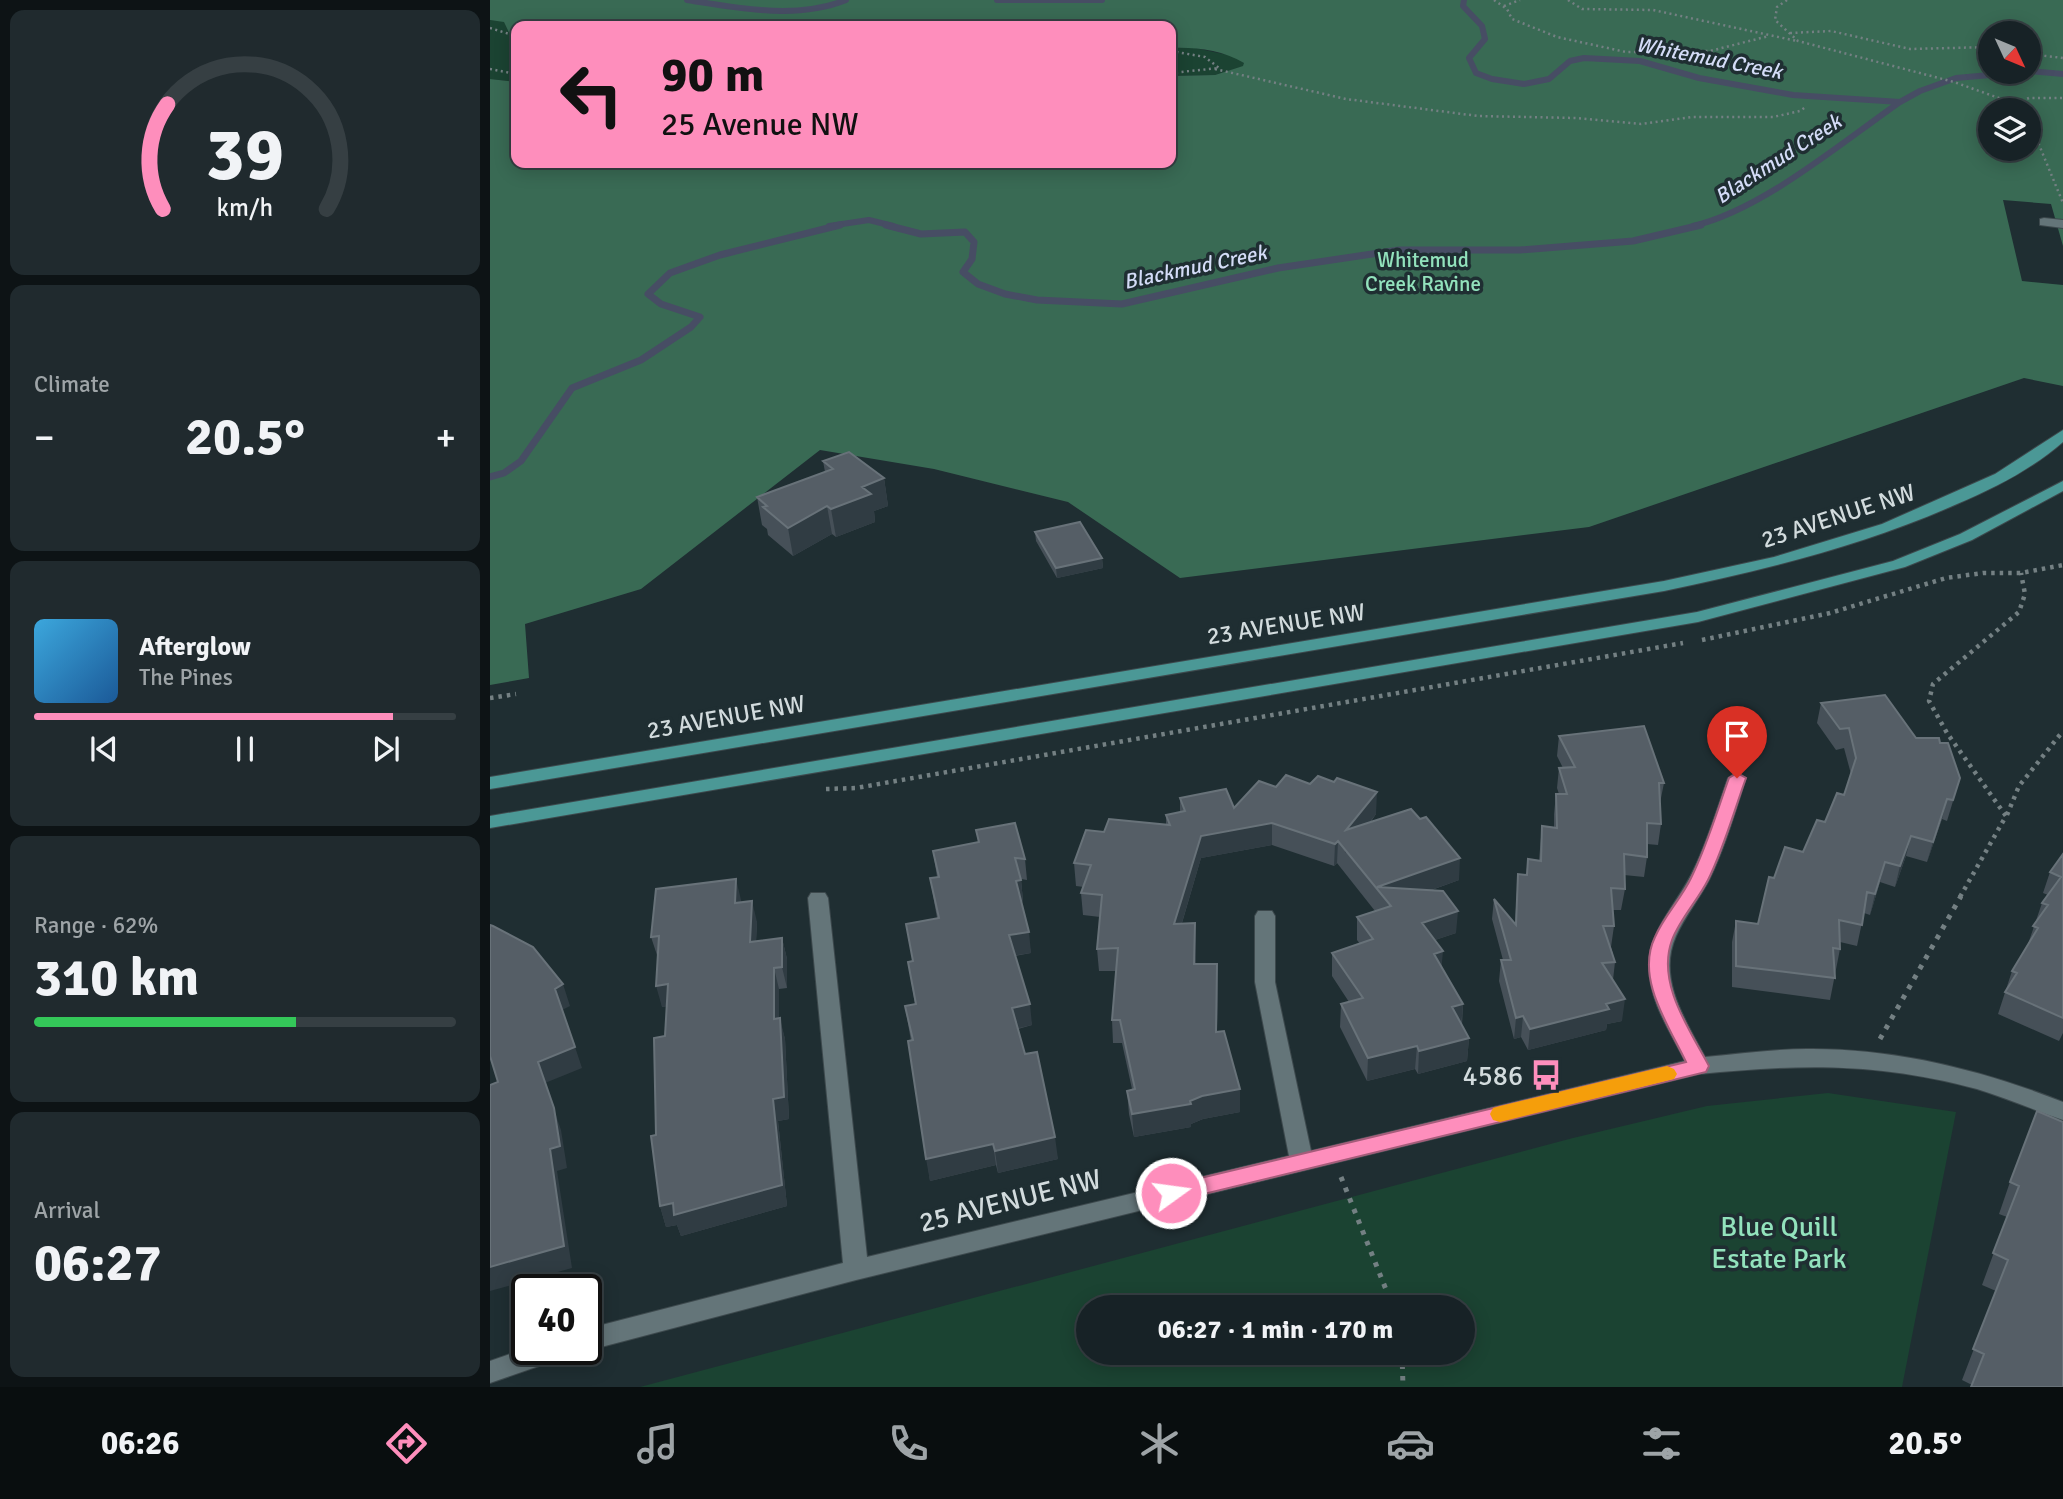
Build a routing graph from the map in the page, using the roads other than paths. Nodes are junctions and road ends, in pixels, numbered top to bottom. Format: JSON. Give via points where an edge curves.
{"nodes":[{"id":1,"x":2044,"y":222,"type":"dead end"},
{"id":2,"x":2063,"y":224,"type":"edge"},
{"id":3,"x":2063,"y":434,"type":"edge"},
{"id":4,"x":2063,"y":485,"type":"edge"},
{"id":5,"x":1737,"y":778,"type":"dead end"},
{"id":6,"x":490,"y":783,"type":"edge"},
{"id":7,"x":490,"y":822,"type":"edge"},
{"id":8,"x":818,"y":898,"type":"dead end"},
{"id":9,"x":1265,"y":916,"type":"dead end"},
{"id":10,"x":1699,"y":1066,"type":"junction"},
{"id":11,"x":2063,"y":1111,"type":"edge"},
{"id":12,"x":1302,"y":1161,"type":"junction"},
{"id":13,"x":856,"y":1270,"type":"junction"},
{"id":14,"x":602,"y":1335,"type":"edge"},
{"id":15,"x":511,"y":1365,"type":"edge"},
{"id":16,"x":490,"y":1372,"type":"edge"}],
"edges":[{"from":1,"to":2,"type":"street"},
{"from":3,"to":6,"type":"main road","name":"23 AVENUE NW","via":[[2024,464],[1925,514],[1864,538],[1772,564],[1664,586]]},
{"from":4,"to":7,"type":"main road","via":[[1966,537],[1899,564],[1698,617]]},
{"from":5,"to":10,"type":"street","via":[[1700,879],[1663,938],[1659,954],[1666,1002]]},
{"from":8,"to":13,"type":"street"},
{"from":9,"to":12,"type":"street","via":[[1265,982]]},
{"from":10,"to":11,"type":"street","name":"25 AVENUE NW","via":[[1770,1058],[1867,1060],[1985,1083]]},
{"from":10,"to":12,"type":"street","name":"25 AVENUE NW"},
{"from":12,"to":13,"type":"street","name":"25 AVENUE NW"},
{"from":13,"to":14,"type":"street","name":"25 AVENUE NW"},
{"from":15,"to":16,"type":"street"}]}
